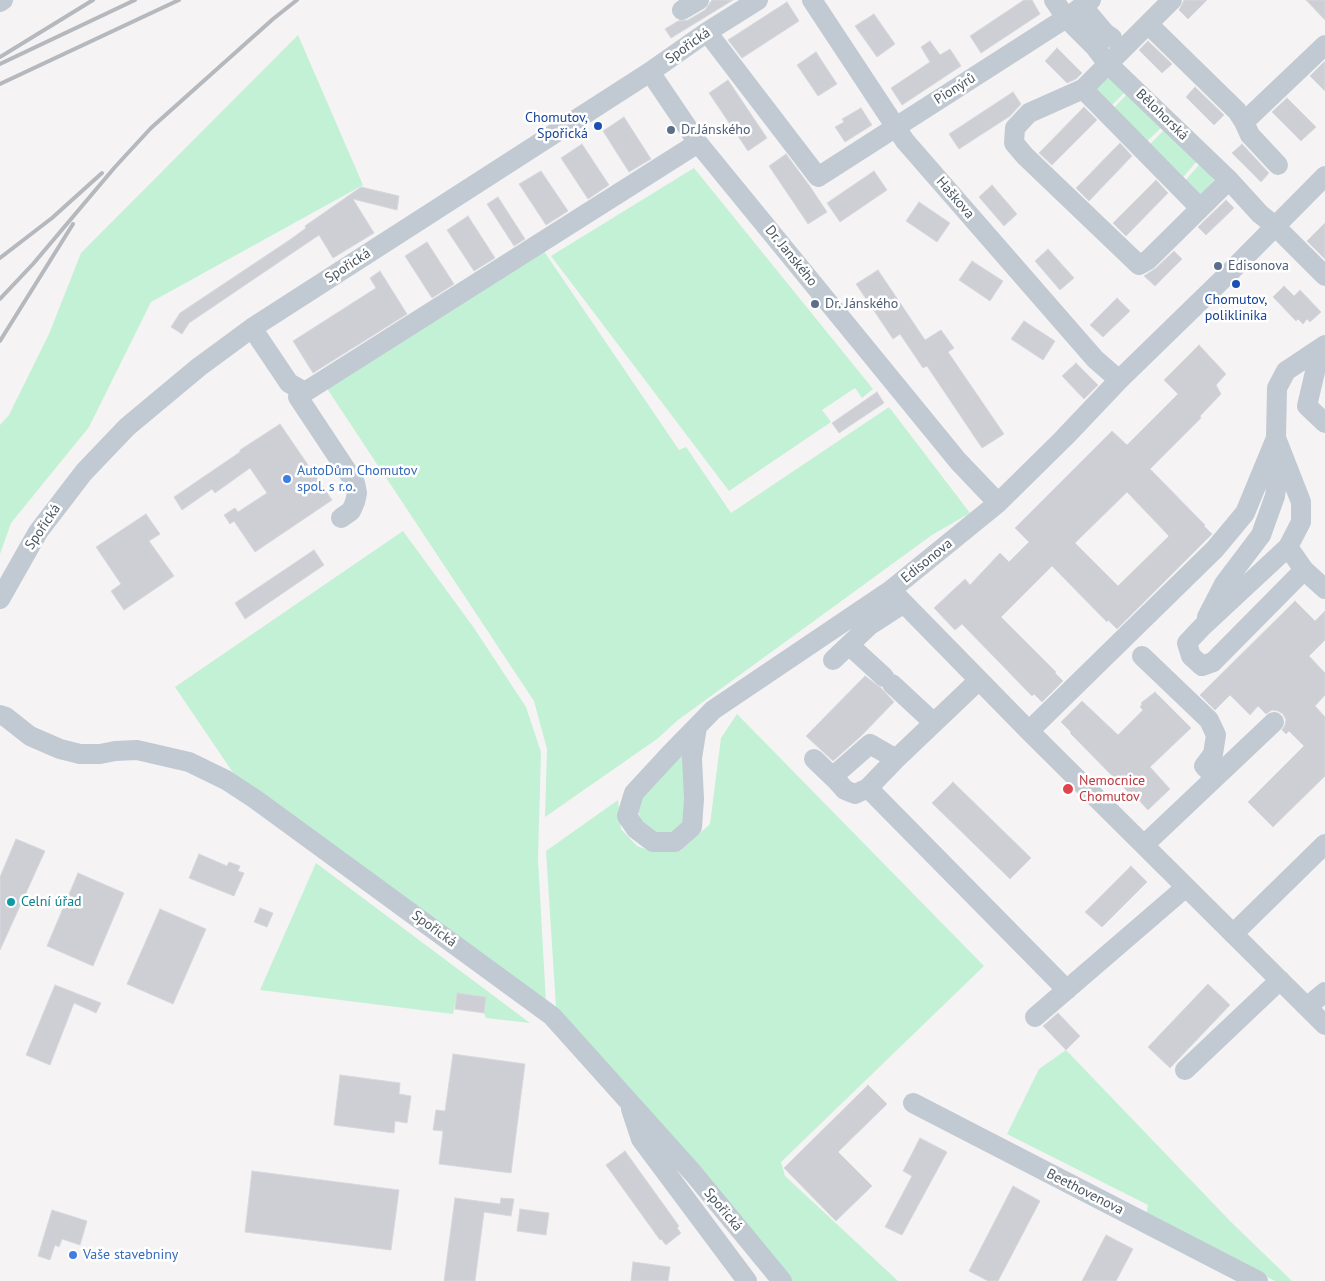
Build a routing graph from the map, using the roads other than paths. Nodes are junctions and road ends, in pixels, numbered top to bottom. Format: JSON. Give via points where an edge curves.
{"nodes":[{"id":1,"x":812,"y":0,"type":"edge"},
{"id":2,"x":1054,"y":0,"type":"edge"},
{"id":3,"x":1172,"y":0,"type":"edge"},
{"id":4,"x":752,"y":2,"type":"edge"},
{"id":5,"x":1090,"y":7,"type":"edge"},
{"id":6,"x":1066,"y":18,"type":"junction"},
{"id":7,"x":1148,"y":24,"type":"junction"},
{"id":8,"x":707,"y":32,"type":"junction"},
{"id":9,"x":1103,"y":39,"type":"junction"},
{"id":10,"x":1325,"y":45,"type":"edge"},
{"id":11,"x":1107,"y":63,"type":"junction"},
{"id":12,"x":650,"y":72,"type":"junction"},
{"id":13,"x":1083,"y":89,"type":"junction"},
{"id":14,"x":1244,"y":122,"type":"junction"},
{"id":15,"x":895,"y":127,"type":"junction"},
{"id":16,"x":698,"y":143,"type":"junction"},
{"id":17,"x":1278,"y":165,"type":"dead end"},
{"id":18,"x":1325,"y":176,"type":"edge"},
{"id":19,"x":1228,"y":180,"type":"junction"},
{"id":20,"x":1200,"y":208,"type":"junction"},
{"id":21,"x":1275,"y":226,"type":"junction"},
{"id":22,"x":1325,"y":276,"type":"edge"},
{"id":23,"x":252,"y":328,"type":"junction"},
{"id":24,"x":1325,"y":345,"type":"edge"},
{"id":25,"x":1325,"y":349,"type":"edge"},
{"id":26,"x":1119,"y":380,"type":"junction"},
{"id":27,"x":305,"y":392,"type":"junction"},
{"id":28,"x":1325,"y":423,"type":"edge"},
{"id":29,"x":1276,"y":438,"type":"junction"},
{"id":30,"x":998,"y":503,"type":"junction"},
{"id":31,"x":1270,"y":509,"type":"junction"},
{"id":32,"x":1301,"y":511,"type":"junction"},
{"id":33,"x":341,"y":518,"type":"dead end"},
{"id":34,"x":1288,"y":547,"type":"junction"},
{"id":35,"x":1304,"y":570,"type":"junction"},
{"id":36,"x":1325,"y":589,"type":"edge"},
{"id":37,"x":898,"y":596,"type":"junction"},
{"id":38,"x":0,"y":599,"type":"edge"},
{"id":39,"x":1202,"y":628,"type":"junction"},
{"id":40,"x":849,"y":645,"type":"junction"},
{"id":41,"x":1142,"y":656,"type":"dead end"},
{"id":42,"x":833,"y":660,"type":"dead end"},
{"id":43,"x":979,"y":680,"type":"junction"},
{"id":44,"x":0,"y":715,"type":"edge"},
{"id":45,"x":1274,"y":722,"type":"dead end"},
{"id":46,"x":934,"y":723,"type":"junction"},
{"id":47,"x":698,"y":727,"type":"junction"},
{"id":48,"x":1029,"y":731,"type":"junction"},
{"id":49,"x":814,"y":759,"type":"dead end"},
{"id":50,"x":896,"y":759,"type":"junction"},
{"id":51,"x":1215,"y":777,"type":"junction"},
{"id":52,"x":837,"y":781,"type":"junction"},
{"id":53,"x":868,"y":788,"type":"junction"},
{"id":54,"x":1144,"y":845,"type":"junction"},
{"id":55,"x":1324,"y":847,"type":"edge"},
{"id":56,"x":1186,"y":887,"type":"junction"},
{"id":57,"x":1233,"y":934,"type":"junction"},
{"id":58,"x":1280,"y":980,"type":"junction"},
{"id":59,"x":1067,"y":990,"type":"junction"},
{"id":60,"x":1325,"y":992,"type":"edge"},
{"id":61,"x":1307,"y":1007,"type":"junction"},
{"id":62,"x":1035,"y":1017,"type":"dead end"},
{"id":63,"x":1325,"y":1025,"type":"edge"},
{"id":64,"x":1184,"y":1070,"type":"dead end"},
{"id":65,"x":629,"y":1102,"type":"junction"},
{"id":66,"x":913,"y":1103,"type":"dead end"},
{"id":67,"x":747,"y":1281,"type":"edge"},
{"id":68,"x":782,"y":1281,"type":"edge"},
{"id":69,"x":1258,"y":1281,"type":"edge"}],
"edges":[{"from":1,"to":15,"type":"street","name":"Haškova"},
{"from":2,"to":6,"type":"street","name":"Bělohorská"},
{"from":3,"to":7,"type":"street"},
{"from":4,"to":8,"type":"street","name":"Spořická"},
{"from":5,"to":6,"type":"street","name":"Pionýrů"},
{"from":5,"to":9,"type":"street"},
{"from":6,"to":9,"type":"street","name":"Bělohorská"},
{"from":6,"to":15,"type":"street","name":"Pionýrů"},
{"from":7,"to":11,"type":"street"},
{"from":7,"to":14,"type":"street","via":[[1237,111]]},
{"from":8,"to":12,"type":"street","name":"Spořická"},
{"from":8,"to":15,"type":"street","name":"Pionýrů","via":[[818,177]]},
{"from":9,"to":11,"type":"street","name":"Bělohorská"},
{"from":10,"to":14,"type":"street"},
{"from":11,"to":13,"type":"street"},
{"from":11,"to":19,"type":"street","name":"Bělohorská"},
{"from":12,"to":16,"type":"street","name":"Dr. Janského"},
{"from":12,"to":23,"type":"street","name":"Spořická"},
{"from":13,"to":20,"type":"street"},
{"from":13,"to":20,"type":"street","via":[[1029,113],[1015,128],[1014,143],[1025,156],[1139,265]]},
{"from":14,"to":17,"type":"street","via":[[1250,135]]},
{"from":15,"to":26,"type":"street","name":"Haškova","via":[[1095,359]]},
{"from":16,"to":27,"type":"street"},
{"from":16,"to":30,"type":"street","name":"Dr. Janského","via":[[958,460]]},
{"from":18,"to":21,"type":"street","name":"Edisonova"},
{"from":19,"to":20,"type":"street"},
{"from":19,"to":21,"type":"street","name":"Bělohorská"},
{"from":21,"to":22,"type":"street","name":"Bělohorská"},
{"from":21,"to":26,"type":"street","name":"Edisonova"},
{"from":23,"to":27,"type":"street","via":[[290,383]]},
{"from":23,"to":38,"type":"street","name":"Spořická","via":[[183,380],[107,447],[38,532]]},
{"from":24,"to":29,"type":"street","via":[[1286,371],[1278,388]]},
{"from":25,"to":28,"type":"street","via":[[1318,359],[1307,406]]},
{"from":26,"to":30,"type":"street","name":"Edisonova"},
{"from":27,"to":33,"type":"street","via":[[298,397],[355,483],[356,502]]},
{"from":29,"to":31,"type":"street","via":[[1279,468]]},
{"from":29,"to":32,"type":"street"},
{"from":29,"to":48,"type":"street","via":[[1245,514],[1216,549]]},
{"from":30,"to":37,"type":"street","name":"Edisonova"},
{"from":31,"to":32,"type":"street"},
{"from":31,"to":39,"type":"street","via":[[1261,535],[1224,584]]},
{"from":32,"to":34,"type":"street","via":[[1301,522]]},
{"from":34,"to":35,"type":"street"},
{"from":34,"to":39,"type":"street"},
{"from":35,"to":36,"type":"street"},
{"from":35,"to":39,"type":"street","via":[[1213,662],[1202,666],[1191,656],[1188,643]]},
{"from":37,"to":40,"type":"street"},
{"from":37,"to":43,"type":"street"},
{"from":37,"to":47,"type":"street","name":"Edisonova","via":[[713,710]]},
{"from":40,"to":42,"type":"street"},
{"from":40,"to":46,"type":"street"},
{"from":41,"to":51,"type":"street","via":[[1209,720],[1216,735],[1213,754],[1204,766]]},
{"from":43,"to":46,"type":"street"},
{"from":43,"to":48,"type":"street"},
{"from":44,"to":65,"type":"street","name":"Spořická","via":[[30,736],[60,749],[80,754],[137,750],[189,762],[226,780],[552,1016]]},
{"from":45,"to":51,"type":"street"},
{"from":46,"to":50,"type":"street"},
{"from":47,"to":47,"type":"street","name":"Edisonova","via":[[634,793],[627,816],[636,830],[653,842],[676,842],[692,826],[692,758]]},
{"from":48,"to":54,"type":"street"},
{"from":49,"to":52,"type":"street"},
{"from":50,"to":52,"type":"street","via":[[870,744],[838,772]]},
{"from":50,"to":53,"type":"street"},
{"from":51,"to":54,"type":"street"},
{"from":52,"to":53,"type":"street","via":[[845,790],[855,794]]},
{"from":53,"to":59,"type":"street"},
{"from":54,"to":56,"type":"street"},
{"from":55,"to":57,"type":"street"},
{"from":56,"to":57,"type":"street"},
{"from":56,"to":59,"type":"street"},
{"from":57,"to":58,"type":"street"},
{"from":58,"to":61,"type":"street"},
{"from":58,"to":64,"type":"street"},
{"from":59,"to":62,"type":"street"},
{"from":60,"to":61,"type":"street"},
{"from":61,"to":63,"type":"street"},
{"from":65,"to":67,"type":"street","via":[[641,1139]]},
{"from":65,"to":68,"type":"street","name":"Spořická","via":[[693,1173]]},
{"from":66,"to":69,"type":"street","name":"Beethovenova"}]}
